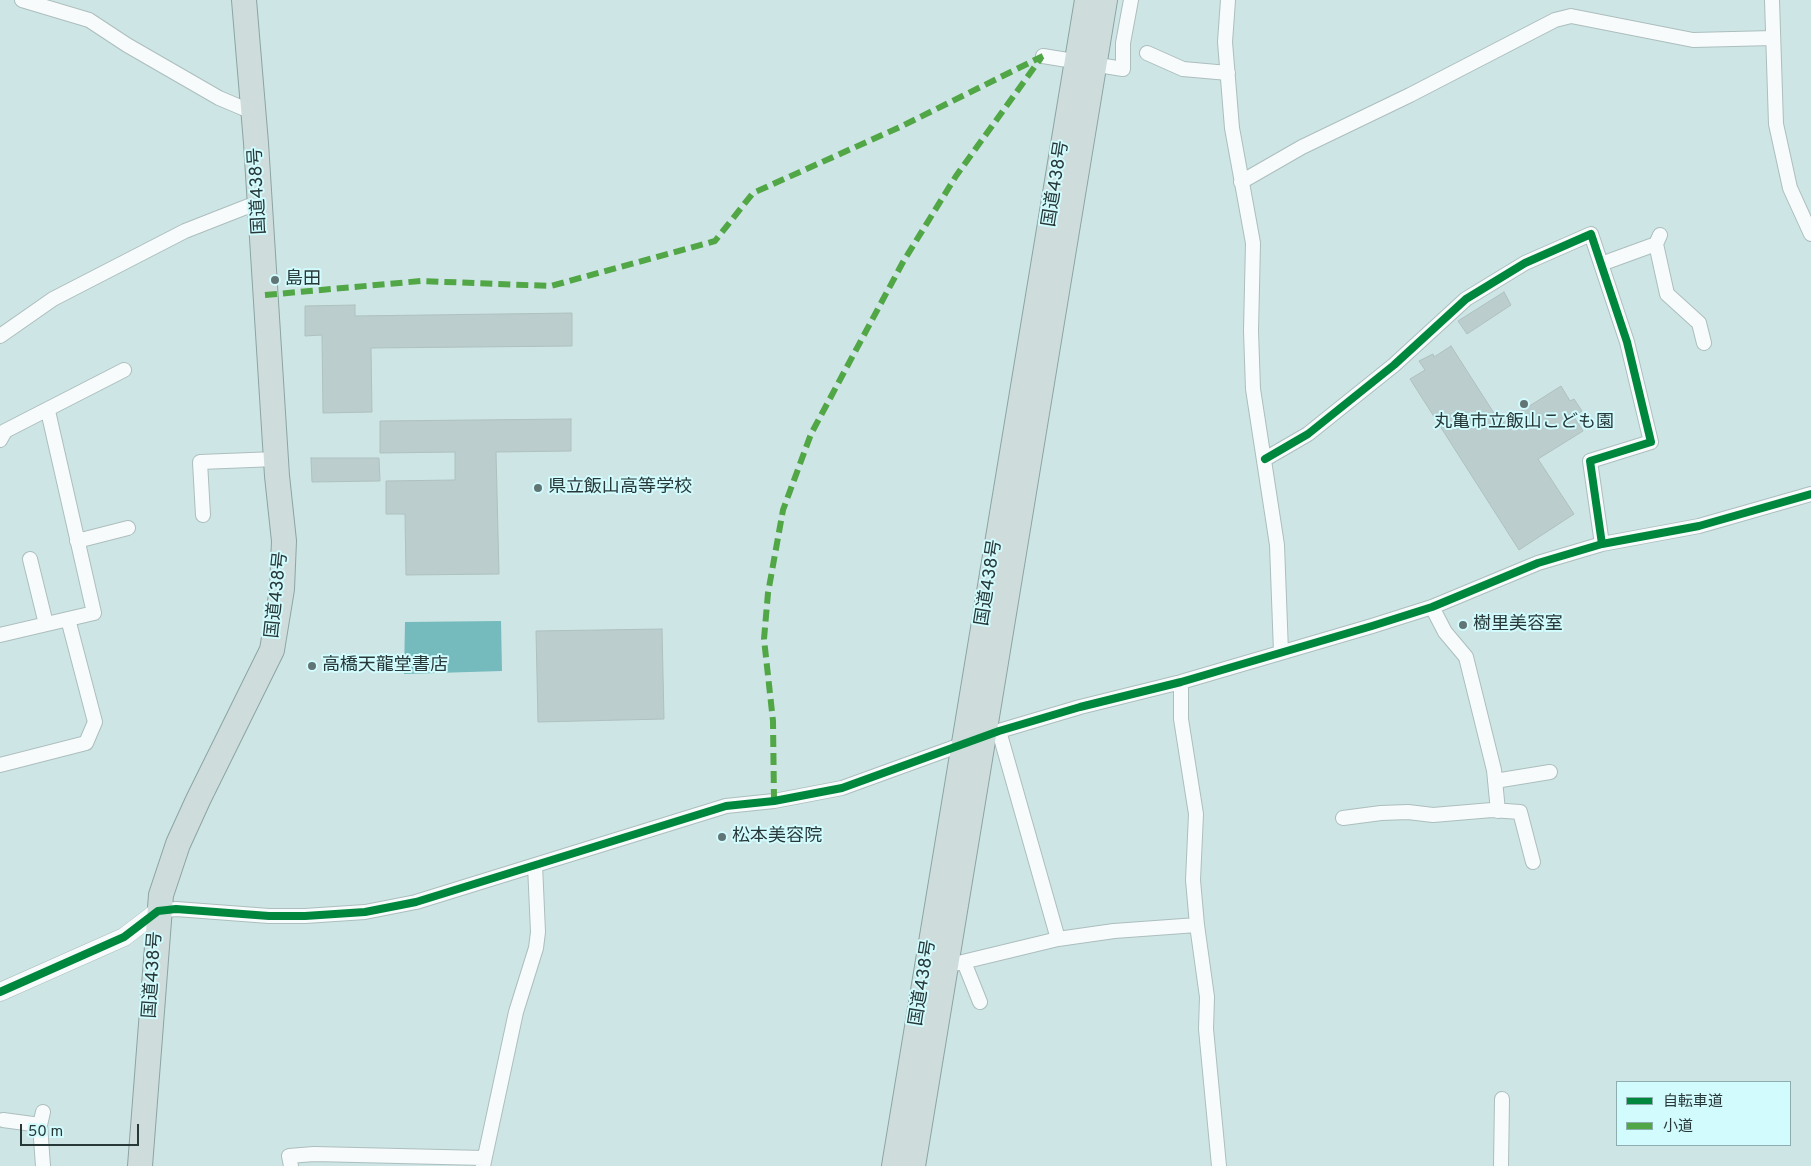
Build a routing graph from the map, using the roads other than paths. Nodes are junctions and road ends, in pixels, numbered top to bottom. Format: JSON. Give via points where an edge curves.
{"nodes":[{"id":1,"x":22,"y":0,"type":"edge"},
{"id":2,"x":244,"y":0,"type":"edge"},
{"id":3,"x":1086,"y":0,"type":"edge"},
{"id":4,"x":1105,"y":0,"type":"edge"},
{"id":5,"x":1131,"y":0,"type":"edge"},
{"id":6,"x":1228,"y":0,"type":"edge"},
{"id":7,"x":1772,"y":0,"type":"edge"},
{"id":8,"x":1773,"y":38,"type":"junction"},
{"id":9,"x":1147,"y":53,"type":"dead end"},
{"id":10,"x":1043,"y":56,"type":"dead end"},
{"id":11,"x":1086,"y":64,"type":"junction"},
{"id":12,"x":1228,"y":73,"type":"junction"},
{"id":13,"x":254,"y":109,"type":"junction"},
{"id":14,"x":1241,"y":182,"type":"junction"},
{"id":15,"x":259,"y":202,"type":"junction"},
{"id":16,"x":1811,"y":234,"type":"edge"},
{"id":17,"x":1601,"y":264,"type":"junction"},
{"id":18,"x":0,"y":336,"type":"edge"},
{"id":19,"x":1704,"y":343,"type":"dead end"},
{"id":20,"x":124,"y":370,"type":"dead end"},
{"id":21,"x":48,"y":411,"type":"junction"},
{"id":22,"x":0,"y":440,"type":"edge"},
{"id":23,"x":276,"y":459,"type":"junction"},
{"id":24,"x":1265,"y":459,"type":"junction"},
{"id":25,"x":1811,"y":494,"type":"edge"},
{"id":26,"x":202,"y":515,"type":"dead end"},
{"id":27,"x":128,"y":528,"type":"dead end"},
{"id":28,"x":77,"y":540,"type":"junction"},
{"id":29,"x":1602,"y":544,"type":"junction"},
{"id":30,"x":30,"y":559,"type":"dead end"},
{"id":31,"x":1432,"y":607,"type":"junction"},
{"id":32,"x":68,"y":619,"type":"junction"},
{"id":33,"x":46,"y":624,"type":"junction"},
{"id":34,"x":0,"y":635,"type":"edge"},
{"id":35,"x":1281,"y":652,"type":"junction"},
{"id":36,"x":1181,"y":682,"type":"junction"},
{"id":37,"x":982,"y":738,"type":"junction"},
{"id":38,"x":0,"y":765,"type":"edge"},
{"id":39,"x":1550,"y":772,"type":"dead end"},
{"id":40,"x":1495,"y":781,"type":"junction"},
{"id":41,"x":1498,"y":811,"type":"junction"},
{"id":42,"x":1344,"y":818,"type":"dead end"},
{"id":43,"x":1533,"y":862,"type":"dead end"},
{"id":44,"x":535,"y":865,"type":"junction"},
{"id":45,"x":158,"y":912,"type":"junction"},
{"id":46,"x":1196,"y":925,"type":"junction"},
{"id":47,"x":1058,"y":939,"type":"junction"},
{"id":48,"x":955,"y":964,"type":"junction"},
{"id":49,"x":0,"y":992,"type":"edge"},
{"id":50,"x":980,"y":1002,"type":"dead end"},
{"id":51,"x":1502,"y":1099,"type":"dead end"},
{"id":52,"x":3,"y":1120,"type":"dead end"},
{"id":53,"x":484,"y":1162,"type":"edge"},
{"id":54,"x":42,"y":1166,"type":"edge"},
{"id":55,"x":140,"y":1166,"type":"edge"},
{"id":56,"x":291,"y":1166,"type":"edge"},
{"id":57,"x":894,"y":1166,"type":"edge"},
{"id":58,"x":913,"y":1166,"type":"edge"},
{"id":59,"x":1219,"y":1166,"type":"edge"},
{"id":60,"x":1501,"y":1166,"type":"edge"}],
"edges":[{"from":1,"to":13,"type":"street","via":[[89,20],[219,98],[245,109]]},
{"from":2,"to":13,"type":"highway","name":"国道438号"},
{"from":3,"to":11,"type":"highway","name":"国道438号"},
{"from":4,"to":11,"type":"highway","name":"国道438号"},
{"from":5,"to":11,"type":"street","via":[[1123,43],[1123,69]]},
{"from":6,"to":12,"type":"street","via":[[1225,42]]},
{"from":7,"to":8,"type":"street"},
{"from":8,"to":14,"type":"street","via":[[1693,40],[1571,16],[1555,20],[1302,146]]},
{"from":8,"to":16,"type":"street","via":[[1776,114],[1782,158],[1790,188]]},
{"from":9,"to":12,"type":"street","via":[[1183,69]]},
{"from":10,"to":11,"type":"street"},
{"from":11,"to":37,"type":"highway","name":"国道438号"},
{"from":12,"to":14,"type":"street","via":[[1232,128]]},
{"from":13,"to":15,"type":"highway","name":"国道438号"},
{"from":14,"to":24,"type":"street","via":[[1253,243],[1253,389]]},
{"from":15,"to":18,"type":"street","via":[[185,231],[62,294]]},
{"from":15,"to":23,"type":"highway","name":"国道438号"},
{"from":17,"to":19,"type":"street","via":[[1658,240],[1667,294],[1699,323]]},
{"from":17,"to":24,"type":"street","via":[[1591,234],[1525,263],[1466,299],[1394,365],[1308,434]]},
{"from":17,"to":29,"type":"street","via":[[1627,342],[1651,442],[1590,461]]},
{"from":20,"to":21,"type":"street"},
{"from":21,"to":22,"type":"street","via":[[5,432]]},
{"from":21,"to":28,"type":"street"},
{"from":23,"to":26,"type":"street","via":[[200,462]]},
{"from":23,"to":45,"type":"highway","name":"国道438号","via":[[284,540],[282,589],[272,650],[178,844]]},
{"from":24,"to":35,"type":"street","via":[[1277,545]]},
{"from":25,"to":29,"type":"street","via":[[1699,526]]},
{"from":27,"to":28,"type":"street"},
{"from":28,"to":32,"type":"street","via":[[94,613]]},
{"from":29,"to":31,"type":"street","via":[[1538,563]]},
{"from":30,"to":33,"type":"street"},
{"from":31,"to":35,"type":"street"},
{"from":31,"to":40,"type":"street","via":[[1445,632],[1466,658]]},
{"from":32,"to":33,"type":"street"},
{"from":32,"to":38,"type":"street","via":[[95,722],[86,744]]},
{"from":33,"to":34,"type":"street"},
{"from":35,"to":36,"type":"street"},
{"from":36,"to":37,"type":"street","via":[[1080,707]]},
{"from":36,"to":46,"type":"street","via":[[1181,719],[1196,814],[1193,880]]},
{"from":37,"to":44,"type":"street","via":[[842,788],[726,806]]},
{"from":37,"to":47,"type":"street"},
{"from":37,"to":48,"type":"highway","name":"国道438号"},
{"from":37,"to":57,"type":"highway","name":"国道438号"},
{"from":39,"to":40,"type":"street"},
{"from":40,"to":41,"type":"street"},
{"from":41,"to":42,"type":"street","via":[[1433,815],[1381,813]]},
{"from":41,"to":43,"type":"street","via":[[1520,812]]},
{"from":44,"to":45,"type":"street","via":[[416,902],[365,912],[270,916],[190,909]]},
{"from":44,"to":53,"type":"street","via":[[536,948],[516,1012]]},
{"from":45,"to":49,"type":"street","via":[[124,937]]},
{"from":45,"to":55,"type":"highway","name":"国道438号"},
{"from":46,"to":47,"type":"street"},
{"from":46,"to":59,"type":"street","via":[[1207,997],[1206,1029]]},
{"from":47,"to":48,"type":"street"},
{"from":48,"to":50,"type":"street"},
{"from":48,"to":58,"type":"highway","name":"国道438号"},
{"from":51,"to":60,"type":"street"},
{"from":52,"to":54,"type":"street","via":[[41,1118]]},
{"from":53,"to":56,"type":"street","via":[[314,1154],[289,1156]]}]}
